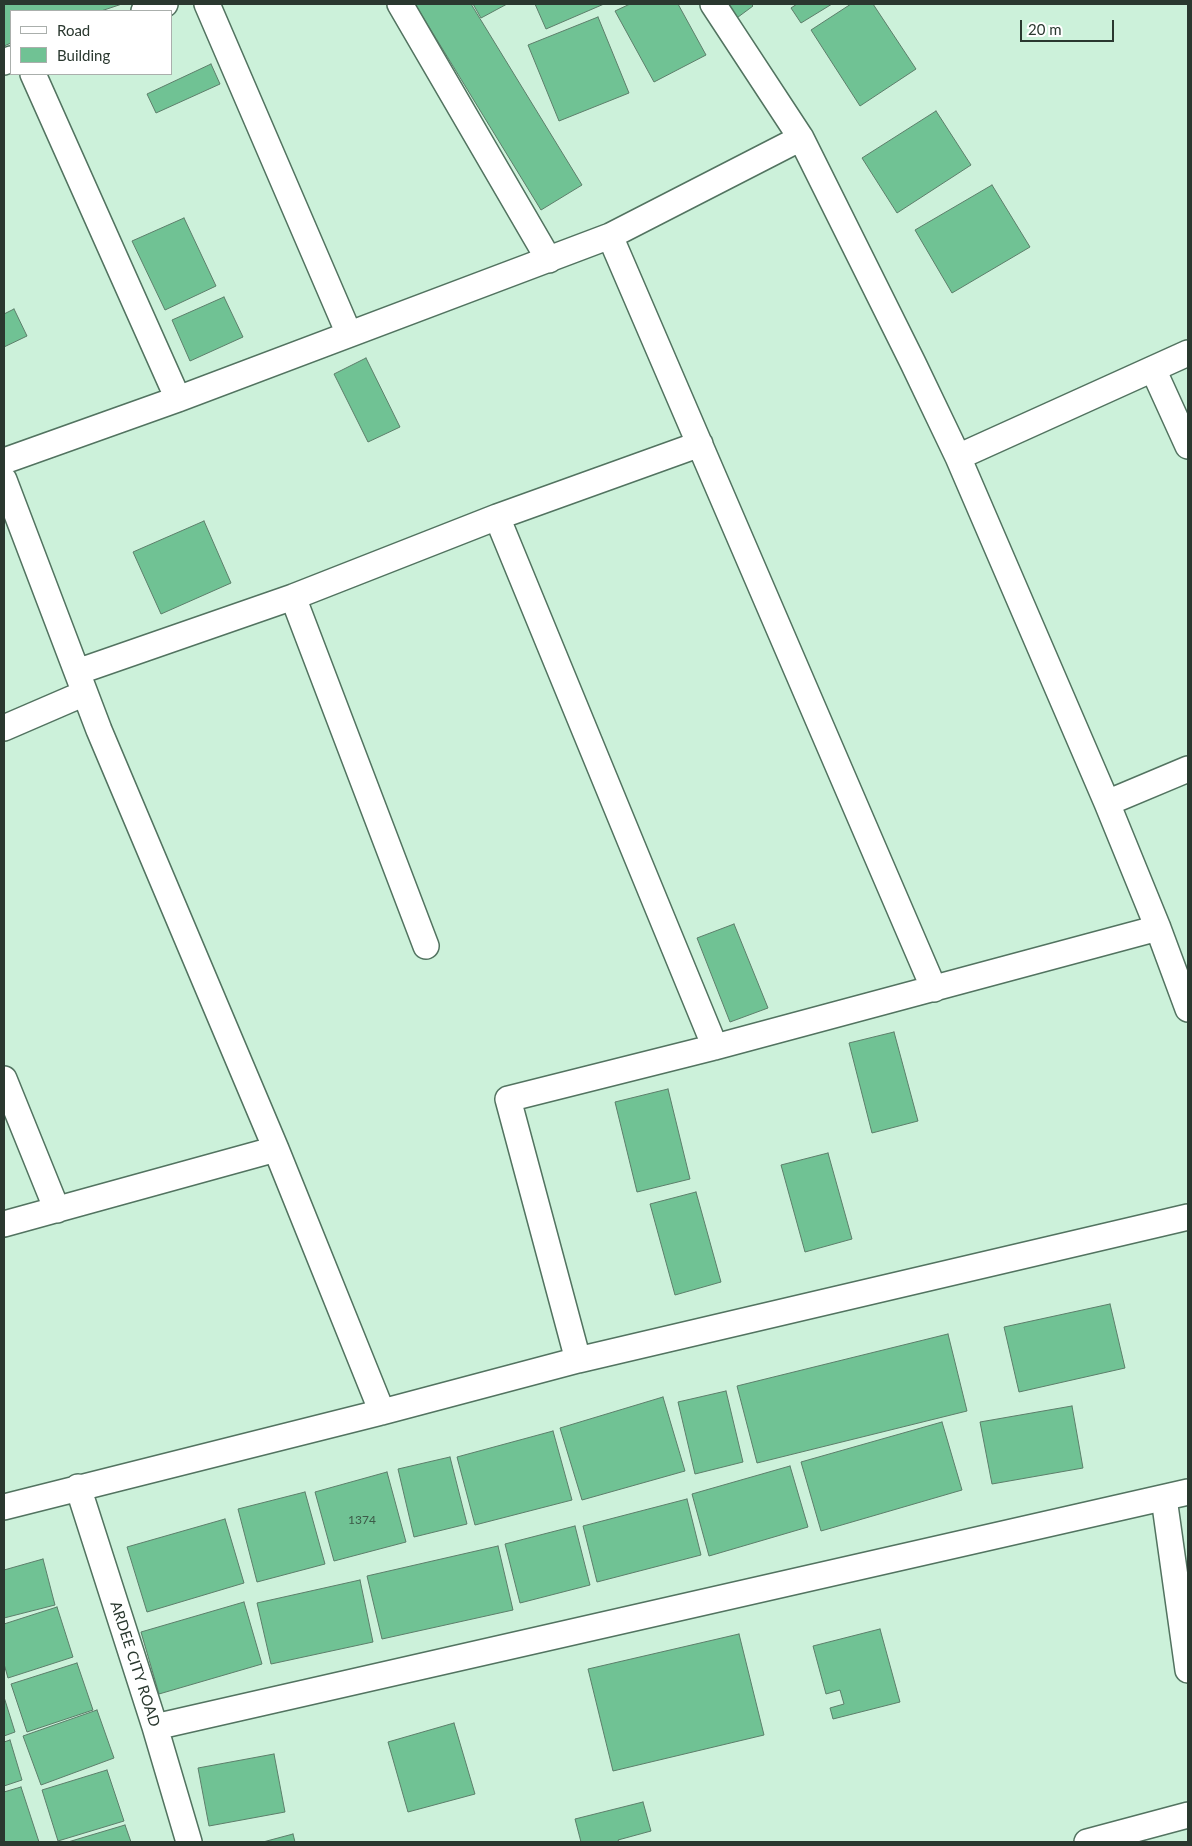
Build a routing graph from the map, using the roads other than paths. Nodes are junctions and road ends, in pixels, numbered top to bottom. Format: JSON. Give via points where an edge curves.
{"nodes":[{"id":1,"x":165,"y":4,"type":"edge"},
{"id":2,"x":206,"y":4,"type":"edge"},
{"id":3,"x":400,"y":4,"type":"edge"},
{"id":4,"x":712,"y":4,"type":"edge"},
{"id":5,"x":147,"y":10,"type":"edge"},
{"id":6,"x":33,"y":75,"type":"edge"},
{"id":7,"x":801,"y":138,"type":"junction"},
{"id":8,"x":610,"y":236,"type":"junction"},
{"id":9,"x":549,"y":260,"type":"junction"},
{"id":10,"x":349,"y":334,"type":"junction"},
{"id":11,"x":1188,"y":353,"type":"edge"},
{"id":12,"x":1153,"y":369,"type":"junction"},
{"id":13,"x":178,"y":399,"type":"junction"},
{"id":14,"x":700,"y":444,"type":"junction"},
{"id":15,"x":1188,"y":446,"type":"edge"},
{"id":16,"x":958,"y":457,"type":"junction"},
{"id":17,"x":4,"y":461,"type":"edge"},
{"id":18,"x":4,"y":480,"type":"edge"},
{"id":19,"x":497,"y":517,"type":"junction"},
{"id":20,"x":293,"y":597,"type":"junction"},
{"id":21,"x":81,"y":682,"type":"junction"},
{"id":22,"x":4,"y":728,"type":"edge"},
{"id":23,"x":1188,"y":769,"type":"edge"},
{"id":24,"x":1107,"y":803,"type":"junction"},
{"id":25,"x":1158,"y":928,"type":"junction"},
{"id":26,"x":426,"y":946,"type":"dead end"},
{"id":27,"x":934,"y":989,"type":"junction"},
{"id":28,"x":1188,"y":1009,"type":"edge"},
{"id":29,"x":715,"y":1047,"type":"junction"},
{"id":30,"x":4,"y":1079,"type":"edge"},
{"id":31,"x":276,"y":1149,"type":"junction"},
{"id":32,"x":57,"y":1210,"type":"junction"},
{"id":33,"x":1188,"y":1217,"type":"edge"},
{"id":34,"x":4,"y":1224,"type":"edge"},
{"id":35,"x":578,"y":1360,"type":"junction"},
{"id":36,"x":382,"y":1412,"type":"junction"},
{"id":37,"x":78,"y":1487,"type":"junction"},
{"id":38,"x":1188,"y":1492,"type":"edge"},
{"id":39,"x":1164,"y":1498,"type":"junction"},
{"id":40,"x":4,"y":1506,"type":"edge"},
{"id":41,"x":1188,"y":1670,"type":"edge"},
{"id":42,"x":155,"y":1727,"type":"junction"},
{"id":43,"x":1188,"y":1815,"type":"edge"},
{"id":44,"x":189,"y":1842,"type":"edge"},
{"id":45,"x":1087,"y":1842,"type":"edge"}],
"edges":[{"from":1,"to":5,"type":"street"},
{"from":2,"to":10,"type":"street"},
{"from":3,"to":9,"type":"street"},
{"from":4,"to":7,"type":"street"},
{"from":6,"to":13,"type":"street"},
{"from":7,"to":8,"type":"street"},
{"from":7,"to":16,"type":"street"},
{"from":8,"to":9,"type":"street"},
{"from":8,"to":14,"type":"street"},
{"from":9,"to":10,"type":"street"},
{"from":10,"to":13,"type":"street"},
{"from":11,"to":12,"type":"street"},
{"from":12,"to":15,"type":"street"},
{"from":12,"to":16,"type":"street"},
{"from":13,"to":17,"type":"street"},
{"from":14,"to":19,"type":"street"},
{"from":14,"to":27,"type":"street"},
{"from":16,"to":24,"type":"street"},
{"from":18,"to":21,"type":"street"},
{"from":19,"to":20,"type":"street"},
{"from":19,"to":29,"type":"street"},
{"from":20,"to":21,"type":"street"},
{"from":20,"to":26,"type":"street"},
{"from":21,"to":22,"type":"street"},
{"from":21,"to":31,"type":"street"},
{"from":23,"to":24,"type":"street"},
{"from":24,"to":25,"type":"street"},
{"from":25,"to":27,"type":"street"},
{"from":25,"to":28,"type":"street"},
{"from":27,"to":29,"type":"street"},
{"from":29,"to":35,"type":"street","via":[[508,1100]]},
{"from":30,"to":32,"type":"street"},
{"from":31,"to":32,"type":"street"},
{"from":31,"to":36,"type":"street"},
{"from":32,"to":34,"type":"street"},
{"from":33,"to":35,"type":"street"},
{"from":35,"to":36,"type":"street"},
{"from":36,"to":37,"type":"street"},
{"from":37,"to":40,"type":"street"},
{"from":37,"to":42,"type":"street","name":"ARDEE CITY ROAD"},
{"from":38,"to":39,"type":"street"},
{"from":39,"to":41,"type":"street"},
{"from":39,"to":42,"type":"street"},
{"from":42,"to":44,"type":"street","name":"ARDEE CITY ROAD"},
{"from":43,"to":45,"type":"street"}]}
